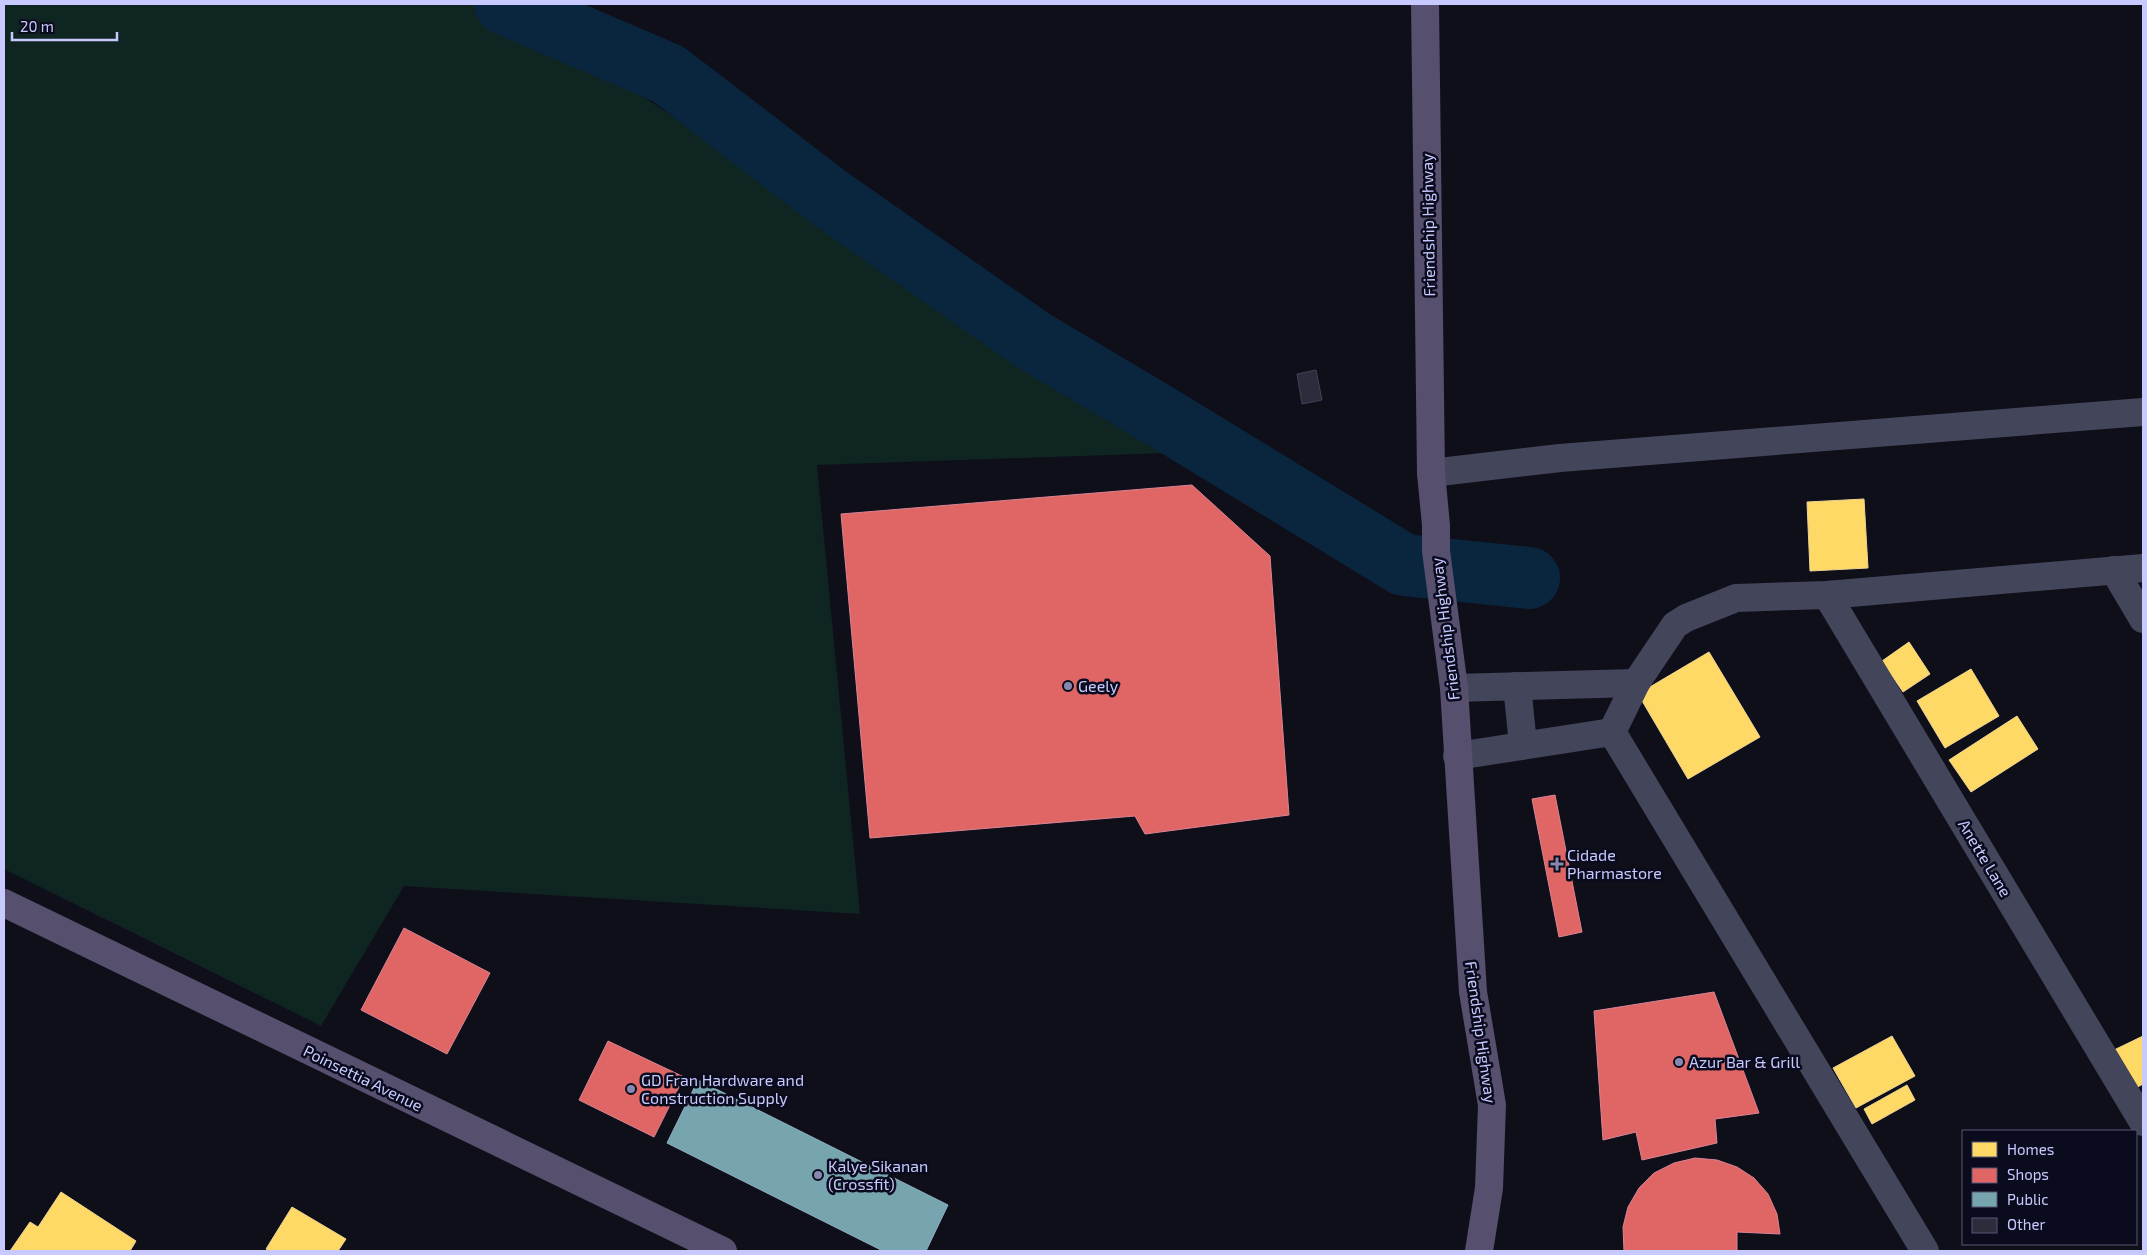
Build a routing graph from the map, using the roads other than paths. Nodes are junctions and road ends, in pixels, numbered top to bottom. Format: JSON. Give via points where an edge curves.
{"nodes":[{"id":1,"x":1425,"y":4,"type":"edge"},
{"id":2,"x":2143,"y":412,"type":"edge"},
{"id":3,"x":1431,"y":473,"type":"junction"},
{"id":4,"x":2143,"y":568,"type":"edge"},
{"id":5,"x":2114,"y":570,"type":"junction"},
{"id":6,"x":1827,"y":594,"type":"junction"},
{"id":7,"x":2143,"y":619,"type":"edge"},
{"id":8,"x":1636,"y":684,"type":"junction"},
{"id":9,"x":1517,"y":686,"type":"junction"},
{"id":10,"x":1454,"y":688,"type":"junction"},
{"id":11,"x":1612,"y":732,"type":"junction"},
{"id":12,"x":1523,"y":744,"type":"junction"},
{"id":13,"x":1457,"y":756,"type":"junction"},
{"id":14,"x":4,"y":903,"type":"edge"},
{"id":15,"x":2143,"y":1122,"type":"edge"},
{"id":16,"x":723,"y":1251,"type":"edge"},
{"id":17,"x":1479,"y":1251,"type":"edge"},
{"id":18,"x":1925,"y":1251,"type":"edge"}],
"edges":[{"from":1,"to":3,"type":"main road","name":"Friendship Highway"},
{"from":2,"to":3,"type":"street","via":[[1560,458]]},
{"from":3,"to":10,"type":"main road","name":"Friendship Highway","via":[[1436,551]]},
{"from":4,"to":5,"type":"street"},
{"from":5,"to":6,"type":"street"},
{"from":5,"to":7,"type":"street"},
{"from":6,"to":8,"type":"street","via":[[1736,598],[1686,618],[1676,625]]},
{"from":6,"to":15,"type":"street","name":"Anette Lane"},
{"from":8,"to":9,"type":"street"},
{"from":8,"to":11,"type":"street"},
{"from":9,"to":10,"type":"street"},
{"from":9,"to":12,"type":"street"},
{"from":10,"to":13,"type":"main road","name":"Friendship Highway"},
{"from":11,"to":12,"type":"street"},
{"from":11,"to":18,"type":"street"},
{"from":12,"to":13,"type":"street"},
{"from":13,"to":17,"type":"main road","name":"Friendship Highway","via":[[1473,992],[1492,1105],[1489,1188]]},
{"from":14,"to":16,"type":"main road","name":"Poinsettia Avenue"}]}
